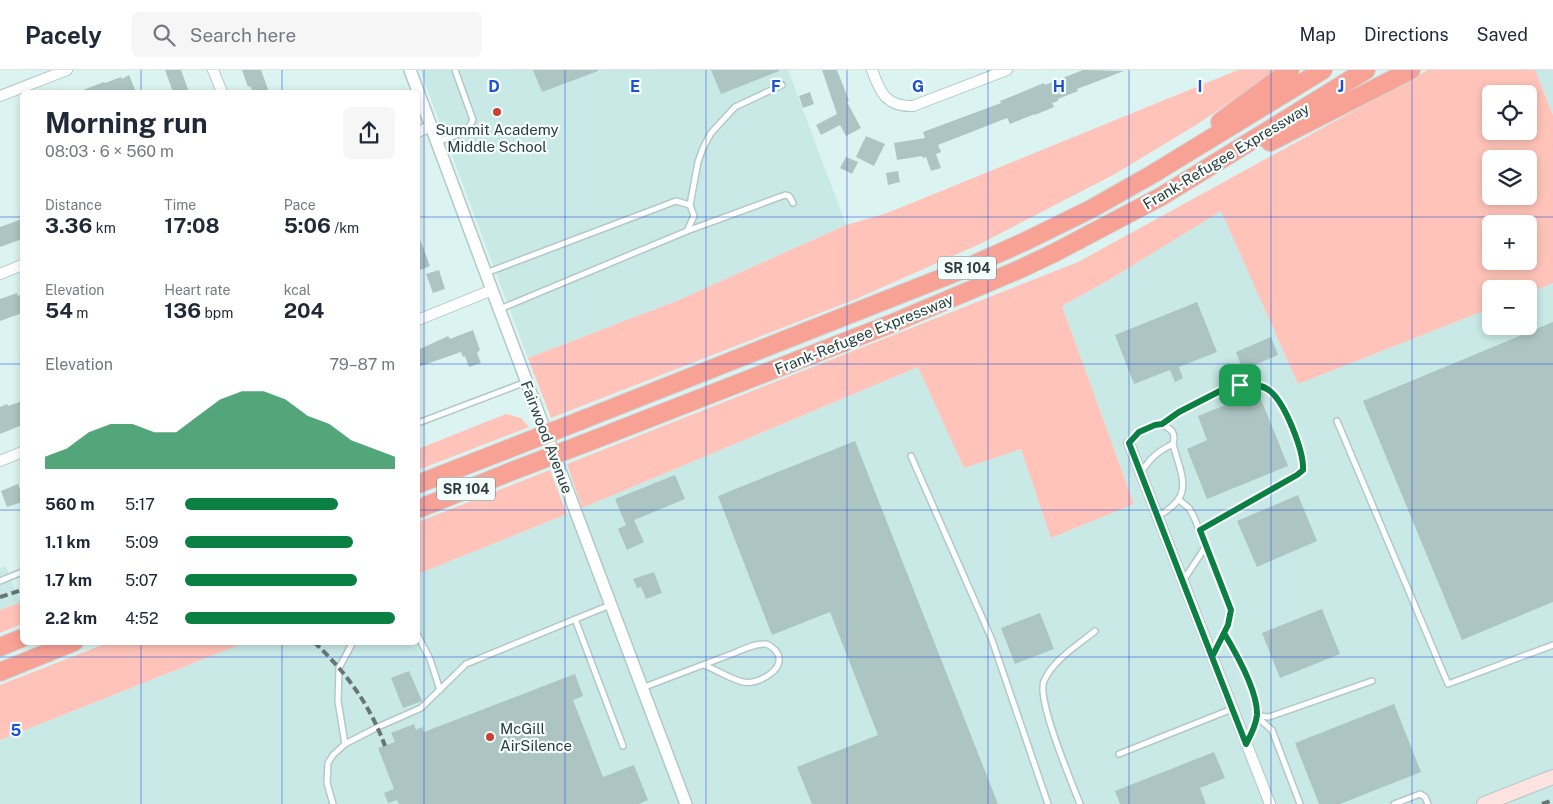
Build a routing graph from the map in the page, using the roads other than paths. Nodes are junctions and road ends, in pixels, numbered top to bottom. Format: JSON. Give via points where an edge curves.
{"nodes":[{"id":1,"x":67,"y":70,"type":"edge"},
{"id":2,"x":213,"y":70,"type":"edge"},
{"id":3,"x":410,"y":70,"type":"edge"},
{"id":4,"x":455,"y":70,"type":"edge"},
{"id":5,"x":872,"y":70,"type":"edge"},
{"id":6,"x":1007,"y":70,"type":"edge"},
{"id":7,"x":1290,"y":70,"type":"edge"},
{"id":8,"x":1323,"y":70,"type":"edge"},
{"id":9,"x":1366,"y":70,"type":"edge"},
{"id":10,"x":1411,"y":70,"type":"edge"},
{"id":11,"x":782,"y":85,"type":"dead end"},
{"id":12,"x":221,"y":90,"type":"edge"},
{"id":13,"x":418,"y":90,"type":"edge"},
{"id":14,"x":0,"y":96,"type":"edge"},
{"id":15,"x":420,"y":97,"type":"edge"},
{"id":16,"x":431,"y":126,"type":"junction"},
{"id":17,"x":420,"y":131,"type":"edge"},
{"id":18,"x":437,"y":142,"type":"junction"},
{"id":19,"x":1151,"y":175,"type":"junction"},
{"id":20,"x":1162,"y":196,"type":"junction"},
{"id":21,"x":793,"y":204,"type":"dead end"},
{"id":22,"x":690,"y":206,"type":"junction"},
{"id":23,"x":686,"y":231,"type":"junction"},
{"id":24,"x":20,"y":267,"type":"edge"},
{"id":25,"x":485,"y":273,"type":"junction"},
{"id":26,"x":0,"y":274,"type":"edge"},
{"id":27,"x":492,"y":290,"type":"junction"},
{"id":28,"x":499,"y":310,"type":"junction"},
{"id":29,"x":420,"y":319,"type":"edge"},
{"id":30,"x":526,"y":382,"type":"junction"},
{"id":31,"x":1337,"y":421,"type":"dead end"},
{"id":32,"x":420,"y":422,"type":"edge"},
{"id":33,"x":1162,"y":424,"type":"junction"},
{"id":34,"x":1129,"y":443,"type":"joint"},
{"id":35,"x":1173,"y":444,"type":"junction"},
{"id":36,"x":20,"y":453,"type":"edge"},
{"id":37,"x":911,"y":456,"type":"dead end"},
{"id":38,"x":0,"y":461,"type":"edge"},
{"id":39,"x":1140,"y":473,"type":"junction"},
{"id":40,"x":420,"y":483,"type":"edge"},
{"id":41,"x":1178,"y":500,"type":"junction"},
{"id":42,"x":420,"y":508,"type":"edge"},
{"id":43,"x":1157,"y":516,"type":"junction"},
{"id":44,"x":1200,"y":530,"type":"junction"},
{"id":45,"x":1206,"y":546,"type":"junction"},
{"id":46,"x":20,"y":573,"type":"edge"},
{"id":47,"x":0,"y":581,"type":"edge"},
{"id":48,"x":1183,"y":582,"type":"junction"},
{"id":49,"x":610,"y":604,"type":"junction"},
{"id":50,"x":575,"y":619,"type":"junction"},
{"id":51,"x":1095,"y":631,"type":"dead end"},
{"id":52,"x":1224,"y":633,"type":"junction"},
{"id":53,"x":20,"y":639,"type":"edge"},
{"id":54,"x":420,"y":640,"type":"edge"},
{"id":55,"x":67,"y":645,"type":"edge"},
{"id":56,"x":351,"y":645,"type":"edge"},
{"id":57,"x":1553,"y":645,"type":"edge"},
{"id":58,"x":0,"y":647,"type":"edge"},
{"id":59,"x":1212,"y":657,"type":"junction"},
{"id":60,"x":704,"y":665,"type":"junction"},
{"id":61,"x":0,"y":672,"type":"edge"},
{"id":62,"x":1372,"y":681,"type":"dead end"},
{"id":63,"x":642,"y":688,"type":"junction"},
{"id":64,"x":440,"y":690,"type":"junction"},
{"id":65,"x":1232,"y":709,"type":"junction"},
{"id":66,"x":1257,"y":716,"type":"junction"},
{"id":67,"x":345,"y":744,"type":"junction"},
{"id":68,"x":1246,"y":744,"type":"junction"},
{"id":69,"x":623,"y":746,"type":"dead end"},
{"id":70,"x":1119,"y":754,"type":"dead end"},
{"id":71,"x":1553,"y":777,"type":"edge"},
{"id":72,"x":333,"y":804,"type":"edge"},
{"id":73,"x":686,"y":804,"type":"edge"},
{"id":74,"x":1048,"y":804,"type":"edge"},
{"id":75,"x":1080,"y":804,"type":"edge"},
{"id":76,"x":1270,"y":804,"type":"edge"},
{"id":77,"x":1300,"y":804,"type":"edge"},
{"id":78,"x":1394,"y":804,"type":"edge"},
{"id":79,"x":1428,"y":804,"type":"edge"},
{"id":80,"x":1484,"y":804,"type":"edge"}],
"edges":[{"from":1,"to":14,"type":"street"},
{"from":2,"to":12,"type":"street"},
{"from":3,"to":13,"type":"street","name":"Fairwood Avenue"},
{"from":4,"to":18,"type":"lane","via":[[473,120],[463,132]]},
{"from":5,"to":6,"type":"street","via":[[882,94],[902,107],[913,106]]},
{"from":7,"to":19,"type":"highway"},
{"from":8,"to":19,"type":"highway","name":"Frank-Refugee Expressway","number":"SR 104"},
{"from":9,"to":20,"type":"highway","name":"Frank-Refugee Expressway","number":"SR 104"},
{"from":10,"to":20,"type":"highway"},
{"from":11,"to":22,"type":"lane","via":[[734,107],[711,134],[698,162]]},
{"from":15,"to":16,"type":"street","name":"Fairwood Avenue"},
{"from":16,"to":17,"type":"street"},
{"from":16,"to":18,"type":"street","name":"Fairwood Avenue"},
{"from":18,"to":25,"type":"street","name":"Fairwood Avenue"},
{"from":19,"to":40,"type":"highway","name":"Frank-Refugee Expressway","number":"SR 104","bridge":true,"via":[[1092,209],[957,272]]},
{"from":20,"to":42,"type":"highway","name":"Frank-Refugee Expressway","number":"SR 104","bridge":true,"via":[[1054,253],[958,296]]},
{"from":21,"to":23,"type":"lane","via":[[785,195]]},
{"from":22,"to":23,"type":"lane","via":[[694,216]]},
{"from":22,"to":25,"type":"lane","via":[[676,201]]},
{"from":23,"to":28,"type":"lane"},
{"from":24,"to":26,"type":"street"},
{"from":25,"to":27,"type":"street","name":"Fairwood Avenue"},
{"from":27,"to":28,"type":"street","name":"Fairwood Avenue"},
{"from":27,"to":29,"type":"street"},
{"from":28,"to":30,"type":"street","name":"Fairwood Avenue"},
{"from":30,"to":32,"type":"lane"},
{"from":30,"to":49,"type":"street","name":"Fairwood Avenue"},
{"from":31,"to":57,"type":"lane","via":[[1448,684]]},
{"from":33,"to":34,"type":"lane","via":[[1139,432]]},
{"from":33,"to":35,"type":"lane","via":[[1173,433]]},
{"from":33,"to":44,"type":"lane","via":[[1220,391],[1258,385],[1279,401],[1304,461],[1303,470]]},
{"from":34,"to":39,"type":"street"},
{"from":35,"to":39,"type":"lane","via":[[1149,459]]},
{"from":35,"to":41,"type":"lane","via":[[1183,481]]},
{"from":36,"to":38,"type":"street"},
{"from":37,"to":74,"type":"lane","via":[[992,640]]},
{"from":39,"to":43,"type":"street"},
{"from":41,"to":43,"type":"lane"},
{"from":41,"to":44,"type":"lane","via":[[1189,508]]},
{"from":43,"to":48,"type":"street"},
{"from":44,"to":45,"type":"lane"},
{"from":45,"to":48,"type":"lane"},
{"from":45,"to":52,"type":"lane","via":[[1231,610]]},
{"from":46,"to":47,"type":"lane"},
{"from":48,"to":59,"type":"street"},
{"from":49,"to":50,"type":"lane"},
{"from":49,"to":63,"type":"street","name":"Fairwood Avenue"},
{"from":50,"to":64,"type":"lane","via":[[466,664]]},
{"from":50,"to":69,"type":"lane"},
{"from":51,"to":75,"type":"lane","via":[[1050,670],[1042,689],[1044,704]]},
{"from":52,"to":59,"type":"lane"},
{"from":52,"to":66,"type":"lane","via":[[1252,689]]},
{"from":53,"to":58,"type":"highway"},
{"from":54,"to":64,"type":"lane","via":[[430,658]]},
{"from":55,"to":61,"type":"highway"},
{"from":56,"to":67,"type":"lane","via":[[339,668],[338,701]]},
{"from":59,"to":65,"type":"street"},
{"from":60,"to":60,"type":"lane","via":[[764,644],[778,653],[779,662],[774,672],[744,683]]},
{"from":60,"to":63,"type":"lane"},
{"from":62,"to":66,"type":"lane","via":[[1269,717]]},
{"from":63,"to":73,"type":"street","name":"Fairwood Avenue"},
{"from":64,"to":67,"type":"lane","via":[[421,708]]},
{"from":65,"to":68,"type":"street"},
{"from":65,"to":70,"type":"lane"},
{"from":66,"to":68,"type":"lane"},
{"from":66,"to":77,"type":"lane","via":[[1272,730]]},
{"from":67,"to":72,"type":"lane","via":[[328,763],[327,783]]},
{"from":68,"to":76,"type":"street"},
{"from":71,"to":80,"type":"main road"},
{"from":78,"to":79,"type":"lane","via":[[1420,794]]}]}
